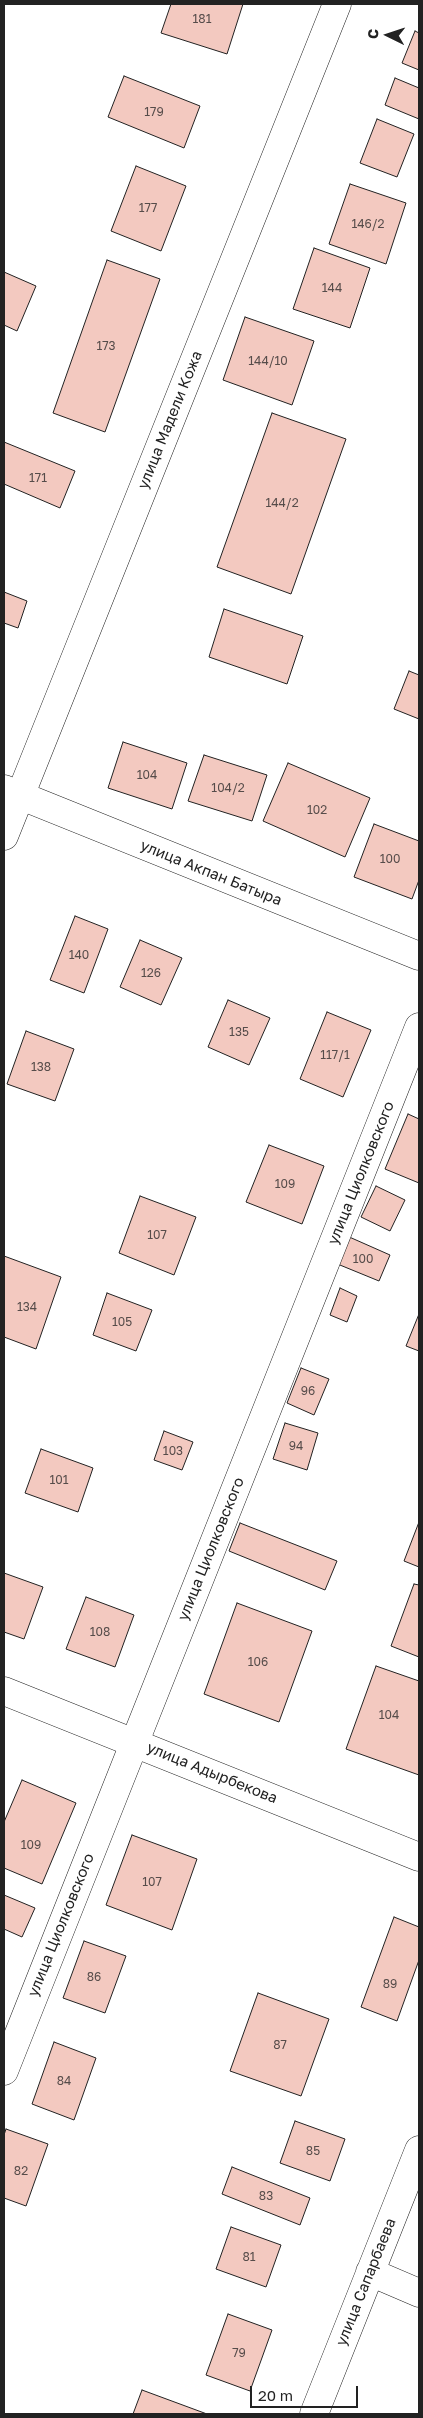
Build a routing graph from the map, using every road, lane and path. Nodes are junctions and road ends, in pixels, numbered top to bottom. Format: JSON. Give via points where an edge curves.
{"nodes":[{"id":1,"x":337,"y":4,"type":"edge"},
{"id":2,"x":12,"y":792,"type":"edge"},
{"id":3,"x":4,"y":836,"type":"edge"},
{"id":4,"x":419,"y":956,"type":"edge"},
{"id":5,"x":419,"y":1028,"type":"edge"},
{"id":6,"x":4,"y":1691,"type":"edge"},
{"id":7,"x":133,"y":1742,"type":"junction"},
{"id":8,"x":419,"y":1857,"type":"edge"},
{"id":9,"x":4,"y":2071,"type":"edge"},
{"id":10,"x":419,"y":2150,"type":"edge"},
{"id":11,"x":370,"y":2272,"type":"junction"},
{"id":12,"x":419,"y":2293,"type":"edge"},
{"id":13,"x":314,"y":2414,"type":"edge"}],
"edges":[{"from":1,"to":2,"type":"street","name":"улица Мадели Кожа"},
{"from":2,"to":3,"type":"street","name":"улица Мадели Кожа"},
{"from":2,"to":4,"type":"street","name":"улица Акпан Батыра"},
{"from":5,"to":7,"type":"street","name":"улица Циолковского"},
{"from":6,"to":7,"type":"street","name":"улица Адырбекова"},
{"from":7,"to":8,"type":"street","name":"улица Адырбекова"},
{"from":7,"to":9,"type":"street","name":"улица Циолковского"},
{"from":10,"to":11,"type":"street","name":"улица Сапарбаева"},
{"from":11,"to":12,"type":"street"},
{"from":11,"to":13,"type":"street","name":"улица Сапарбаева"}]}
